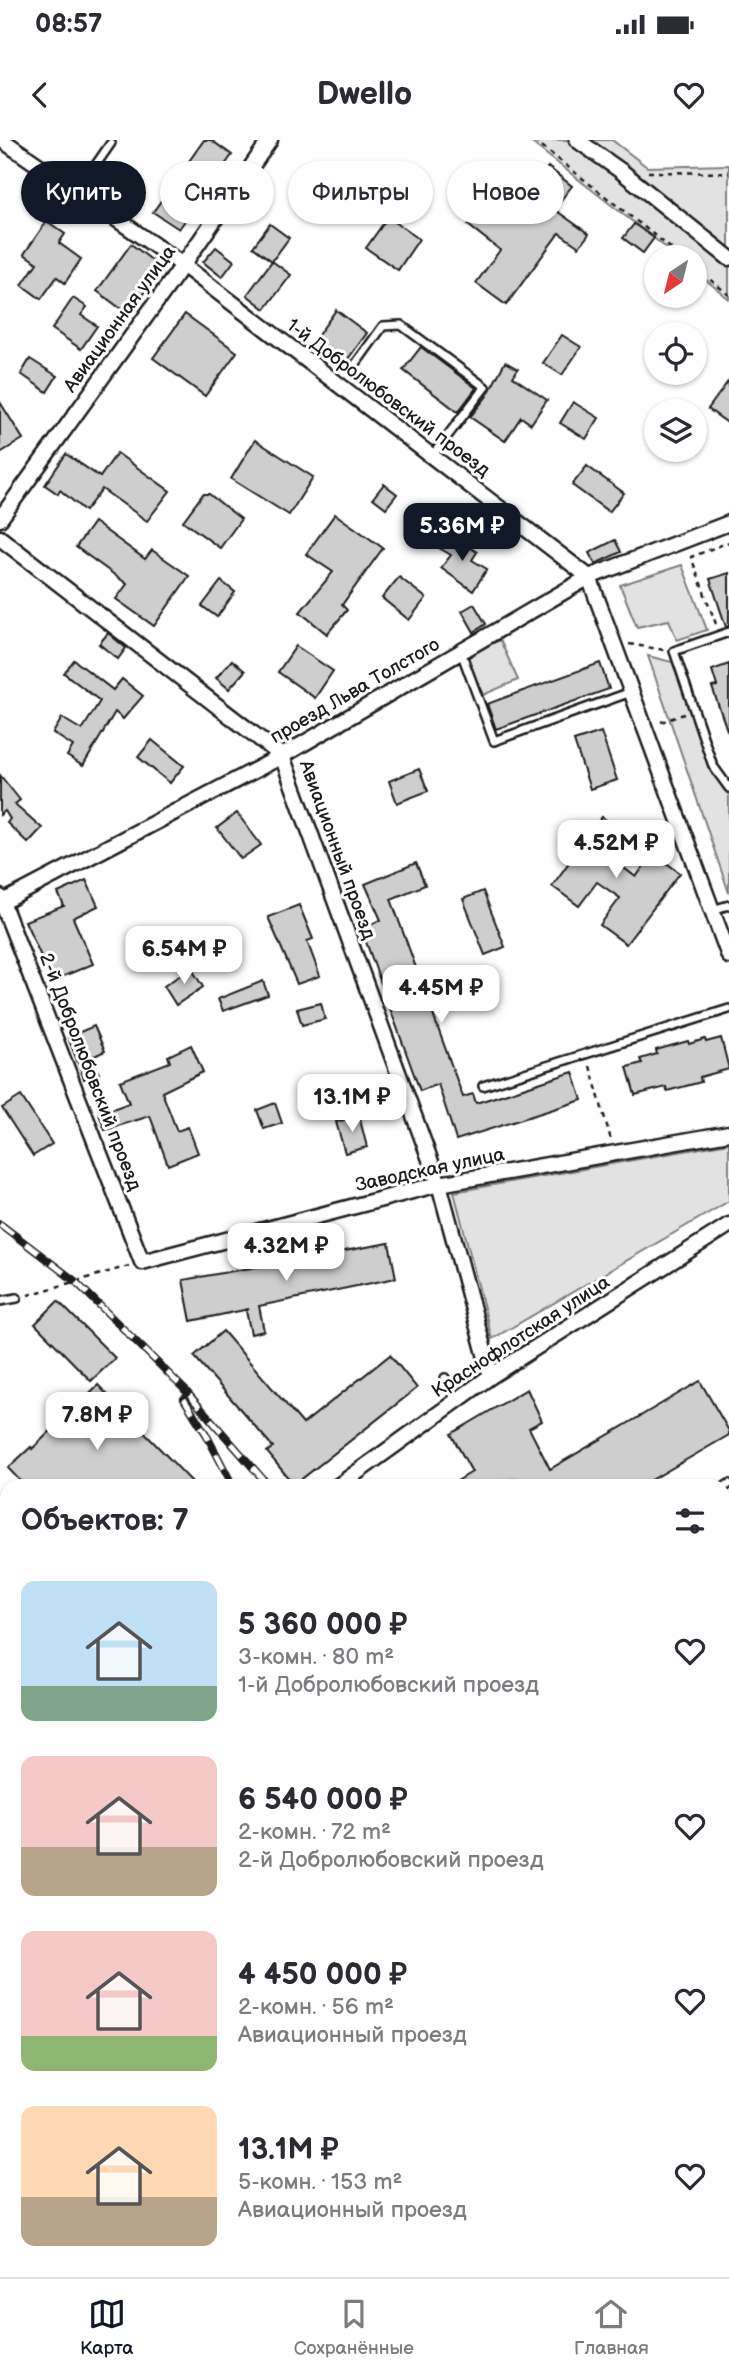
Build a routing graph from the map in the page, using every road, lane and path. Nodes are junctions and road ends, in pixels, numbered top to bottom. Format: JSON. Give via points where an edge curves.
{"nodes":[{"id":1,"x":2,"y":140,"type":"edge"},
{"id":2,"x":270,"y":140,"type":"edge"},
{"id":3,"x":534,"y":140,"type":"edge"},
{"id":4,"x":577,"y":140,"type":"edge"},
{"id":5,"x":111,"y":142,"type":"dead end"},
{"id":6,"x":33,"y":161,"type":"edge"},
{"id":7,"x":98,"y":161,"type":"edge"},
{"id":8,"x":621,"y":171,"type":"junction"},
{"id":9,"x":729,"y":173,"type":"edge"},
{"id":10,"x":124,"y":224,"type":"edge"},
{"id":11,"x":667,"y":245,"type":"edge"},
{"id":12,"x":729,"y":258,"type":"edge"},
{"id":13,"x":183,"y":265,"type":"junction"},
{"id":14,"x":707,"y":277,"type":"edge"},
{"id":15,"x":729,"y":295,"type":"edge"},
{"id":16,"x":352,"y":369,"type":"dead end"},
{"id":17,"x":432,"y":456,"type":"junction"},
{"id":18,"x":0,"y":519,"type":"edge"},
{"id":19,"x":729,"y":523,"type":"edge"},
{"id":20,"x":0,"y":538,"type":"edge"},
{"id":21,"x":729,"y":542,"type":"edge"},
{"id":22,"x":589,"y":577,"type":"junction"},
{"id":23,"x":729,"y":632,"type":"edge"},
{"id":24,"x":720,"y":635,"type":"junction"},
{"id":25,"x":612,"y":641,"type":"junction"},
{"id":26,"x":674,"y":651,"type":"junction"},
{"id":27,"x":461,"y":652,"type":"junction"},
{"id":28,"x":632,"y":692,"type":"junction"},
{"id":29,"x":694,"y":711,"type":"junction"},
{"id":30,"x":645,"y":727,"type":"junction"},
{"id":31,"x":282,"y":756,"type":"junction"},
{"id":32,"x":729,"y":788,"type":"edge"},
{"id":33,"x":2,"y":899,"type":"edge"},
{"id":34,"x":729,"y":905,"type":"edge"},
{"id":35,"x":712,"y":910,"type":"junction"},
{"id":36,"x":729,"y":956,"type":"edge"},
{"id":37,"x":729,"y":1009,"type":"edge"},
{"id":38,"x":586,"y":1052,"type":"junction"},
{"id":39,"x":483,"y":1086,"type":"dead end"},
{"id":40,"x":729,"y":1133,"type":"edge"},
{"id":41,"x":615,"y":1153,"type":"junction"},
{"id":42,"x":439,"y":1184,"type":"junction"},
{"id":43,"x":729,"y":1225,"type":"edge"},
{"id":44,"x":142,"y":1262,"type":"junction"},
{"id":45,"x":17,"y":1298,"type":"joint"},
{"id":46,"x":0,"y":1301,"type":"edge"},
{"id":47,"x":491,"y":1376,"type":"junction"},
{"id":48,"x":445,"y":1378,"type":"dead end"},
{"id":49,"x":456,"y":1401,"type":"junction"},
{"id":50,"x":348,"y":1479,"type":"edge"}],
"edges":[{"from":1,"to":6,"type":"street","name":"1-й Добролюбовский проезд"},
{"from":2,"to":13,"type":"street","name":"Авиационная улица"},
{"from":3,"to":11,"type":"path"},
{"from":4,"to":8,"type":"street"},
{"from":5,"to":7,"type":"lane"},
{"from":8,"to":9,"type":"path"},
{"from":8,"to":12,"type":"street"},
{"from":10,"to":13,"type":"street","name":"1-й Добролюбовский проезд"},
{"from":13,"to":17,"type":"street","name":"1-й Добролюбовский проезд"},
{"from":13,"to":18,"type":"street","name":"Авиационная улица"},
{"from":14,"to":15,"type":"path"},
{"from":16,"to":17,"type":"lane","via":[[383,326],[401,325],[485,387]]},
{"from":17,"to":22,"type":"street","name":"1-й Добролюбовский проезд"},
{"from":19,"to":22,"type":"street","name":"проезд Льва Толстого"},
{"from":20,"to":31,"type":"street","name":"Авиационный проезд"},
{"from":21,"to":24,"type":"path","via":[[691,557]]},
{"from":22,"to":25,"type":"street"},
{"from":22,"to":27,"type":"street","name":"проезд Льва Толстого"},
{"from":23,"to":24,"type":"lane"},
{"from":24,"to":26,"type":"lane"},
{"from":25,"to":26,"type":"path"},
{"from":25,"to":28,"type":"street"},
{"from":26,"to":29,"type":"lane"},
{"from":27,"to":28,"type":"lane","via":[[494,741]]},
{"from":27,"to":31,"type":"street","name":"проезд Льва Толстого"},
{"from":28,"to":30,"type":"street"},
{"from":29,"to":30,"type":"path"},
{"from":29,"to":32,"type":"lane","via":[[713,766]]},
{"from":30,"to":35,"type":"street"},
{"from":31,"to":33,"type":"street","name":"проезд Льва Толстого"},
{"from":31,"to":42,"type":"street","name":"Авиационный проезд"},
{"from":33,"to":44,"type":"street","name":"2-й Добролюбовский проезд"},
{"from":34,"to":35,"type":"lane"},
{"from":35,"to":36,"type":"street"},
{"from":37,"to":38,"type":"lane"},
{"from":38,"to":39,"type":"lane"},
{"from":38,"to":41,"type":"path"},
{"from":40,"to":41,"type":"street","name":"Заводская улица"},
{"from":41,"to":42,"type":"street","name":"Заводская улица"},
{"from":42,"to":44,"type":"street","name":"Заводская улица"},
{"from":42,"to":47,"type":"street","name":"Авиационный проезд"},
{"from":43,"to":47,"type":"street","name":"Краснофлотская улица"},
{"from":44,"to":45,"type":"path"},
{"from":45,"to":46,"type":"lane"},
{"from":47,"to":49,"type":"street","name":"Краснофлотская улица"},
{"from":48,"to":49,"type":"lane"},
{"from":49,"to":50,"type":"street","name":"Краснофлотская улица"}]}
